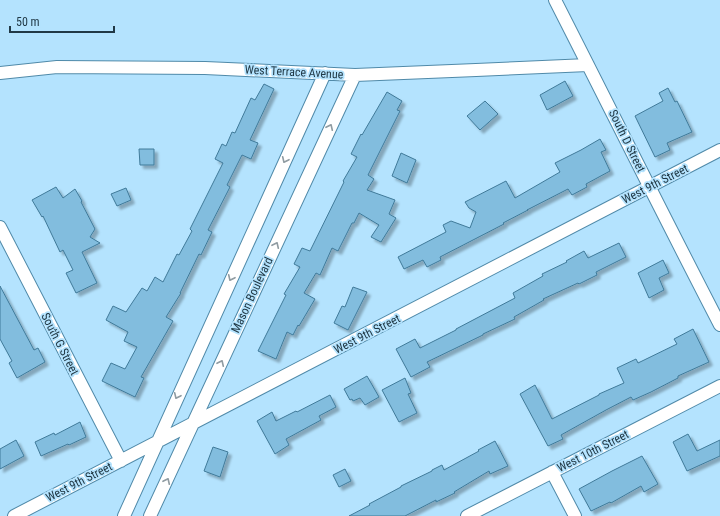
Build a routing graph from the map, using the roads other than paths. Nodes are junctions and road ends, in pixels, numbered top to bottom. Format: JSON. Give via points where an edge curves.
{"nodes":[{"id":1,"x":555,"y":0,"type":"edge"},
{"id":2,"x":588,"y":65,"type":"junction"},
{"id":3,"x":0,"y":73,"type":"edge"},
{"id":4,"x":325,"y":73,"type":"junction"},
{"id":5,"x":354,"y":74,"type":"junction"},
{"id":6,"x":720,"y":150,"type":"edge"},
{"id":7,"x":649,"y":187,"type":"junction"},
{"id":8,"x":0,"y":227,"type":"edge"},
{"id":9,"x":720,"y":325,"type":"edge"},
{"id":10,"x":720,"y":386,"type":"edge"},
{"id":11,"x":193,"y":423,"type":"junction"},
{"id":12,"x":156,"y":442,"type":"junction"},
{"id":13,"x":121,"y":461,"type":"junction"},
{"id":14,"x":552,"y":472,"type":"junction"},
{"id":15,"x":14,"y":516,"type":"edge"},
{"id":16,"x":124,"y":516,"type":"edge"},
{"id":17,"x":150,"y":516,"type":"edge"},
{"id":18,"x":467,"y":516,"type":"edge"},
{"id":19,"x":575,"y":516,"type":"edge"}],
"edges":[{"from":1,"to":2,"type":"street","name":"South D Street"},
{"from":2,"to":5,"type":"street","name":"West Terrace Avenue"},
{"from":2,"to":7,"type":"street","name":"South D Street"},
{"from":3,"to":4,"type":"street","name":"West Terrace Avenue","via":[[57,67],[205,68]]},
{"from":4,"to":5,"type":"street","name":"West Terrace Avenue"},
{"from":4,"to":12,"type":"street","one_way":true},
{"from":11,"to":5,"type":"street","name":"Mason Boulevard","one_way":true},
{"from":6,"to":7,"type":"street","name":"West 9th Street"},
{"from":7,"to":9,"type":"street","name":"South D Street"},
{"from":7,"to":11,"type":"street","name":"West 9th Street"},
{"from":8,"to":13,"type":"street","name":"South G Street"},
{"from":10,"to":14,"type":"street","name":"West 10th Street"},
{"from":11,"to":12,"type":"street","name":"West 9th Street"},
{"from":17,"to":11,"type":"street","name":"Mason Boulevard","one_way":true},
{"from":12,"to":13,"type":"street","name":"West 9th Street"},
{"from":12,"to":16,"type":"street"},
{"from":13,"to":15,"type":"street","name":"West 9th Street"},
{"from":14,"to":18,"type":"street","name":"West 10th Street"},
{"from":14,"to":19,"type":"street"}]}
